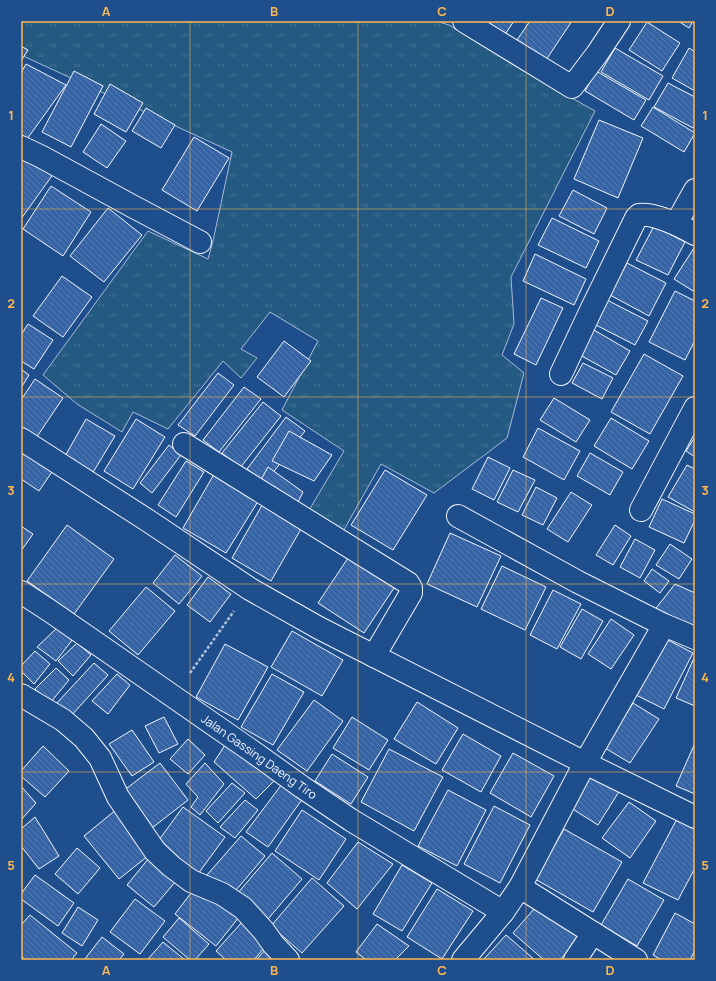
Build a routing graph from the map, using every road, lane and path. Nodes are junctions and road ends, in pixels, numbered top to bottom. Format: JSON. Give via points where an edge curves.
{"nodes":[{"id":1,"x":464,"y":21,"type":"edge"},
{"id":2,"x":619,"y":21,"type":"edge"},
{"id":3,"x":21,"y":147,"type":"edge"},
{"id":4,"x":695,"y":190,"type":"edge"},
{"id":5,"x":676,"y":224,"type":"junction"},
{"id":6,"x":695,"y":234,"type":"edge"},
{"id":7,"x":200,"y":242,"type":"dead end"},
{"id":8,"x":561,"y":374,"type":"dead end"},
{"id":9,"x":695,"y":408,"type":"edge"},
{"id":10,"x":23,"y":444,"type":"edge"},
{"id":11,"x":184,"y":444,"type":"dead end"},
{"id":12,"x":641,"y":510,"type":"dead end"},
{"id":13,"x":458,"y":516,"type":"dead end"},
{"id":14,"x":250,"y":589,"type":"junction"},
{"id":15,"x":21,"y":592,"type":"edge"},
{"id":16,"x":664,"y":625,"type":"junction"},
{"id":17,"x":695,"y":638,"type":"edge"},
{"id":18,"x":374,"y":656,"type":"junction"},
{"id":19,"x":21,"y":695,"type":"edge"},
{"id":20,"x":173,"y":697,"type":"junction"},
{"id":21,"x":585,"y":763,"type":"junction"},
{"id":22,"x":695,"y":817,"type":"edge"},
{"id":23,"x":520,"y":887,"type":"junction"},
{"id":24,"x":503,"y":912,"type":"junction"},
{"id":25,"x":593,"y":933,"type":"junction"},
{"id":26,"x":288,"y":960,"type":"edge"},
{"id":27,"x":463,"y":960,"type":"edge"},
{"id":28,"x":575,"y":960,"type":"edge"},
{"id":29,"x":636,"y":960,"type":"edge"}],
"edges":[{"from":1,"to":2,"type":"street","via":[[572,87]]},
{"from":3,"to":7,"type":"street"},
{"from":4,"to":5,"type":"street"},
{"from":5,"to":6,"type":"street"},
{"from":5,"to":8,"type":"street","via":[[652,216],[639,215],[636,218]]},
{"from":9,"to":12,"type":"street"},
{"from":10,"to":14,"type":"street","via":[[150,522]]},
{"from":11,"to":18,"type":"street","via":[[408,583],[410,593]]},
{"from":13,"to":16,"type":"street","via":[[578,582]]},
{"from":14,"to":18,"type":"street"},
{"from":14,"to":20,"type":"path"},
{"from":15,"to":20,"type":"street","name":"Jalan Gassing Daeng Tiro"},
{"from":16,"to":17,"type":"street"},
{"from":16,"to":21,"type":"street"},
{"from":18,"to":21,"type":"street"},
{"from":19,"to":26,"type":"street","via":[[63,720],[84,738],[100,758],[118,797],[155,851],[191,881],[222,894],[243,908]]},
{"from":20,"to":24,"type":"street","name":"Jalan Gassing Daeng Tiro","via":[[302,788]]},
{"from":21,"to":22,"type":"street"},
{"from":21,"to":23,"type":"street"},
{"from":23,"to":24,"type":"street"},
{"from":23,"to":25,"type":"street"},
{"from":24,"to":27,"type":"street"},
{"from":25,"to":28,"type":"street"},
{"from":25,"to":29,"type":"street"}]}
